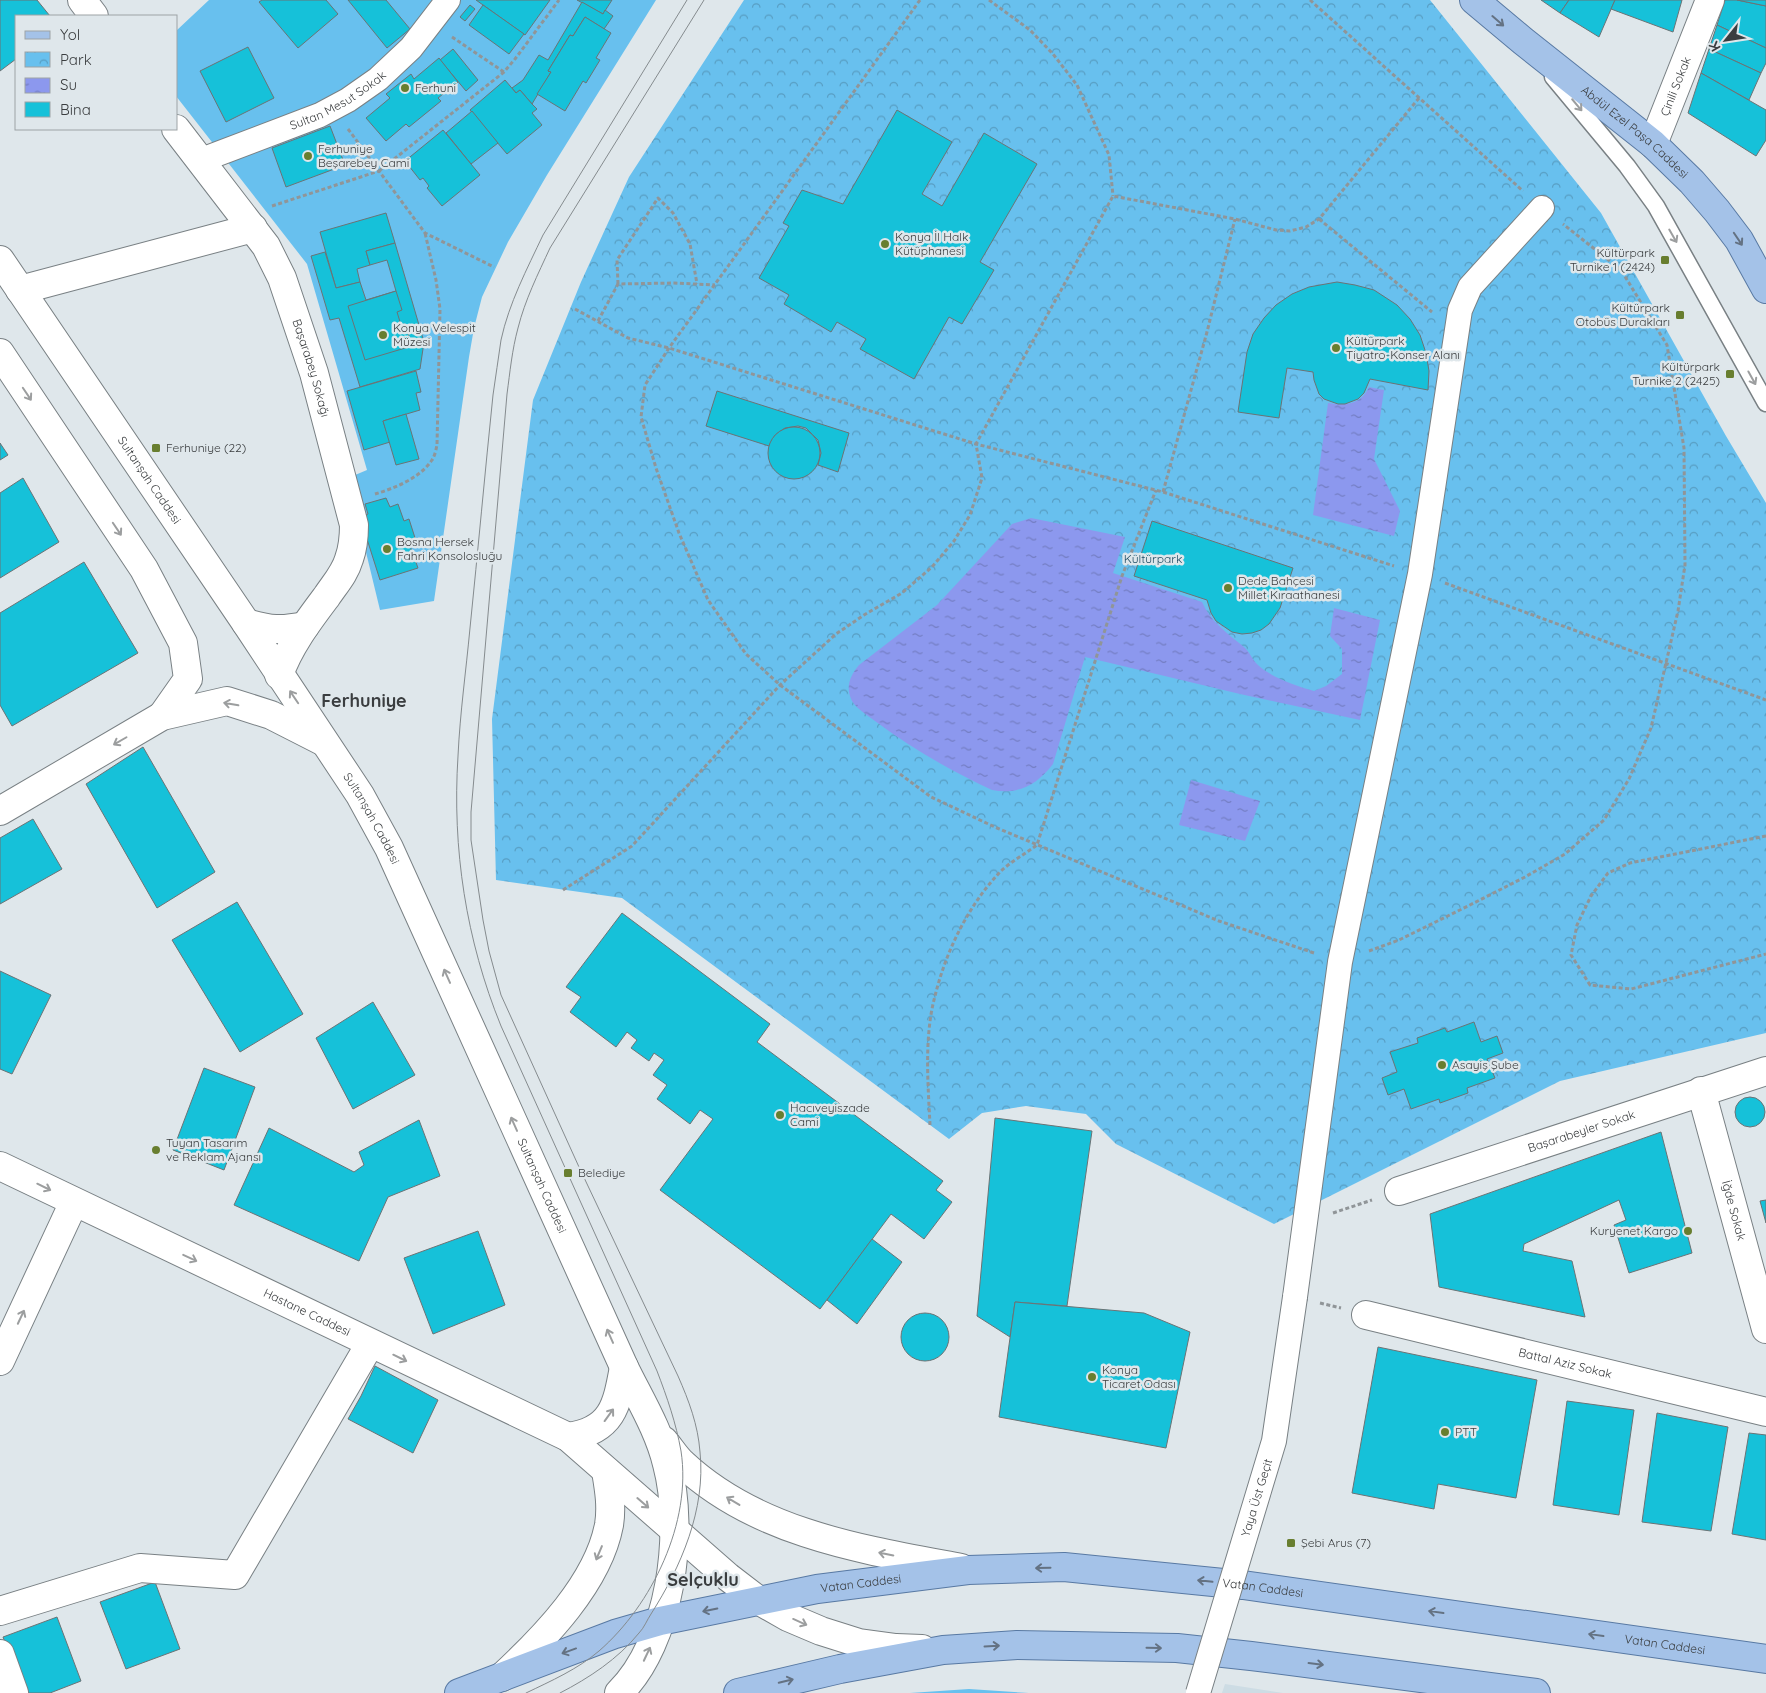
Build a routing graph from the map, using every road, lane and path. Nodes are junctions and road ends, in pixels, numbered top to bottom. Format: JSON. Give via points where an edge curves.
{"nodes":[{"id":1,"x":82,"y":0,"type":"edge"},
{"id":2,"x":448,"y":0,"type":"edge"},
{"id":3,"x":559,"y":0,"type":"edge"},
{"id":4,"x":920,"y":0,"type":"edge"},
{"id":5,"x":989,"y":0,"type":"edge"},
{"id":6,"x":1310,"y":0,"type":"edge"},
{"id":7,"x":1474,"y":0,"type":"edge"},
{"id":8,"x":1710,"y":0,"type":"edge"},
{"id":9,"x":93,"y":15,"type":"edge"},
{"id":10,"x":431,"y":23,"type":"junction"},
{"id":11,"x":1523,"y":41,"type":"junction"},
{"id":12,"x":504,"y":72,"type":"junction"},
{"id":13,"x":1419,"y":98,"type":"junction"},
{"id":14,"x":334,"y":109,"type":"junction"},
{"id":15,"x":177,"y":130,"type":"edge"},
{"id":16,"x":1653,"y":144,"type":"junction"},
{"id":17,"x":199,"y":161,"type":"junction"},
{"id":18,"x":379,"y":170,"type":"junction"},
{"id":19,"x":1113,"y":196,"type":"junction"},
{"id":20,"x":1542,"y":208,"type":"junction"},
{"id":21,"x":1235,"y":219,"type":"junction"},
{"id":22,"x":1319,"y":219,"type":"junction"},
{"id":23,"x":248,"y":222,"type":"junction"},
{"id":24,"x":425,"y":233,"type":"junction"},
{"id":25,"x":0,"y":260,"type":"edge"},
{"id":26,"x":494,"y":267,"type":"dead end"},
{"id":27,"x":618,"y":284,"type":"junction"},
{"id":28,"x":697,"y":284,"type":"junction"},
{"id":29,"x":715,"y":285,"type":"junction"},
{"id":30,"x":1766,"y":289,"type":"edge"},
{"id":31,"x":20,"y":290,"type":"junction"},
{"id":32,"x":575,"y":309,"type":"dead end"},
{"id":33,"x":598,"y":321,"type":"junction"},
{"id":34,"x":1457,"y":326,"type":"junction"},
{"id":35,"x":669,"y":348,"type":"junction"},
{"id":36,"x":0,"y":353,"type":"edge"},
{"id":37,"x":1766,"y":403,"type":"edge"},
{"id":38,"x":976,"y":444,"type":"junction"},
{"id":39,"x":1156,"y":490,"type":"junction"},
{"id":40,"x":1163,"y":492,"type":"junction"},
{"id":41,"x":349,"y":503,"type":"junction"},
{"id":42,"x":1420,"y":574,"type":"junction"},
{"id":43,"x":246,"y":623,"type":"junction"},
{"id":44,"x":305,"y":626,"type":"junction"},
{"id":45,"x":1667,"y":663,"type":"junction"},
{"id":46,"x":279,"y":675,"type":"junction"},
{"id":47,"x":780,"y":685,"type":"junction"},
{"id":48,"x":1766,"y":700,"type":"edge"},
{"id":49,"x":162,"y":716,"type":"junction"},
{"id":50,"x":324,"y":742,"type":"junction"},
{"id":51,"x":0,"y":811,"type":"edge"},
{"id":52,"x":1766,"y":836,"type":"edge"},
{"id":53,"x":1037,"y":845,"type":"junction"},
{"id":54,"x":563,"y":890,"type":"dead end"},
{"id":55,"x":1766,"y":954,"type":"edge"},
{"id":56,"x":1340,"y":962,"type":"junction"},
{"id":57,"x":1766,"y":1071,"type":"edge"},
{"id":58,"x":1701,"y":1091,"type":"junction"},
{"id":59,"x":930,"y":1125,"type":"dead end"},
{"id":60,"x":0,"y":1166,"type":"edge"},
{"id":61,"x":1399,"y":1191,"type":"joint"},
{"id":62,"x":74,"y":1202,"type":"junction"},
{"id":63,"x":1305,"y":1222,"type":"junction"},
{"id":64,"x":1295,"y":1297,"type":"junction"},
{"id":65,"x":1366,"y":1315,"type":"joint"},
{"id":66,"x":1766,"y":1329,"type":"edge"},
{"id":67,"x":370,"y":1344,"type":"junction"},
{"id":68,"x":0,"y":1362,"type":"edge"},
{"id":69,"x":624,"y":1367,"type":"junction"},
{"id":70,"x":1766,"y":1412,"type":"edge"},
{"id":71,"x":654,"y":1428,"type":"junction"},
{"id":72,"x":568,"y":1438,"type":"junction"},
{"id":73,"x":606,"y":1471,"type":"junction"},
{"id":74,"x":676,"y":1530,"type":"junction"},
{"id":75,"x":968,"y":1570,"type":"junction"},
{"id":76,"x":758,"y":1600,"type":"junction"},
{"id":77,"x":0,"y":1611,"type":"edge"},
{"id":78,"x":660,"y":1622,"type":"junction"},
{"id":79,"x":943,"y":1650,"type":"junction"},
{"id":80,"x":0,"y":1654,"type":"edge"},
{"id":81,"x":1766,"y":1659,"type":"edge"},
{"id":82,"x":502,"y":1677,"type":"junction"},
{"id":83,"x":14,"y":1693,"type":"edge"},
{"id":84,"x":459,"y":1693,"type":"edge"},
{"id":85,"x":619,"y":1693,"type":"edge"},
{"id":86,"x":738,"y":1693,"type":"edge"},
{"id":87,"x":1198,"y":1693,"type":"edge"},
{"id":88,"x":1536,"y":1693,"type":"edge"}],
"edges":[{"from":1,"to":9,"type":"street"},
{"from":2,"to":10,"type":"street","name":"Sultan Mesut Sokak"},
{"from":3,"to":12,"type":"path"},
{"from":4,"to":29,"type":"path"},
{"from":5,"to":19,"type":"path","via":[[1030,30],[1077,85],[1109,155]]},
{"from":6,"to":13,"type":"path"},
{"from":7,"to":11,"type":"main road","name":"Abdül Ezel Paşa Caddesi","one_way":true},
{"from":8,"to":16,"type":"street","name":"Çinili Sokak"},
{"from":10,"to":12,"type":"path"},
{"from":10,"to":14,"type":"street","name":"Sultan Mesut Sokak","via":[[411,48],[378,79]]},
{"from":11,"to":16,"type":"main road","name":"Abdül Ezel Paşa Caddesi"},
{"from":11,"to":37,"type":"lane","one_way":true,"via":[[1609,143],[1651,199]]},
{"from":12,"to":18,"type":"path"},
{"from":13,"to":20,"type":"path"},
{"from":13,"to":22,"type":"path"},
{"from":14,"to":17,"type":"street","name":"Sultan Mesut Sokak"},
{"from":14,"to":18,"type":"path"},
{"from":15,"to":17,"type":"street","name":"Başarabey Sokağı"},
{"from":16,"to":30,"type":"main road","name":"Abdül Ezel Paşa Caddesi","one_way":true,"via":[[1717,211],[1739,240]]},
{"from":17,"to":23,"type":"street","name":"Başarabey Sokağı"},
{"from":18,"to":23,"type":"path"},
{"from":18,"to":24,"type":"path"},
{"from":19,"to":21,"type":"path"},
{"from":19,"to":38,"type":"path"},
{"from":20,"to":34,"type":"street","name":"Yaya Üst Geçit","via":[[1470,287]]},
{"from":20,"to":45,"type":"path","via":[[1621,270],[1667,345],[1684,448],[1685,512],[1684,565]]},
{"from":21,"to":22,"type":"path","via":[[1290,231]]},
{"from":21,"to":40,"type":"path"},
{"from":22,"to":34,"type":"path","via":[[1435,314]]},
{"from":23,"to":31,"type":"street"},
{"from":23,"to":41,"type":"street","name":"Başarabey Sokağı","via":[[266,246],[282,278],[314,373]]},
{"from":24,"to":26,"type":"path"},
{"from":24,"to":41,"type":"path","via":[[440,310],[437,445],[433,459],[424,470],[379,493]]},
{"from":25,"to":31,"type":"street","name":"Sultanşah Caddesi"},
{"from":27,"to":28,"type":"path"},
{"from":27,"to":28,"type":"path","via":[[617,260],[658,198],[673,213],[690,244]]},
{"from":27,"to":33,"type":"path"},
{"from":28,"to":29,"type":"path"},
{"from":29,"to":35,"type":"path"},
{"from":31,"to":43,"type":"street","name":"Sultanşah Caddesi"},
{"from":32,"to":33,"type":"path"},
{"from":33,"to":35,"type":"path","via":[[628,338]]},
{"from":34,"to":42,"type":"street","name":"Yaya Üst Geçit"},
{"from":35,"to":38,"type":"path"},
{"from":35,"to":47,"type":"path","via":[[645,384],[641,417],[656,468],[708,600],[746,654]]},
{"from":36,"to":49,"type":"street","one_way":true,"via":[[144,569],[183,643],[188,679]]},
{"from":38,"to":39,"type":"path"},
{"from":38,"to":47,"type":"path","via":[[982,478],[970,515],[954,541],[932,567],[902,593],[836,634]]},
{"from":39,"to":40,"type":"path"},
{"from":39,"to":53,"type":"path","via":[[1122,576]]},
{"from":40,"to":42,"type":"path"},
{"from":41,"to":44,"type":"street","name":"Başarabey Sokağı","via":[[354,525],[349,560]]},
{"from":42,"to":45,"type":"path"},
{"from":42,"to":56,"type":"street","name":"Yaya Üst Geçit"},
{"from":43,"to":44,"type":"street","via":[[274,630]]},
{"from":43,"to":46,"type":"street","name":"Sultanşah Caddesi"},
{"from":44,"to":46,"type":"street","name":"Başarabey Sokağı"},
{"from":45,"to":48,"type":"path"},
{"from":45,"to":56,"type":"path","via":[[1651,728],[1629,779],[1604,820],[1565,854],[1525,877],[1399,940]]},
{"from":50,"to":46,"type":"street","name":"Sultanşah Caddesi","one_way":true},
{"from":47,"to":53,"type":"path","via":[[931,797]]},
{"from":47,"to":54,"type":"path","via":[[632,846]]},
{"from":50,"to":49,"type":"street","one_way":true,"via":[[271,715],[227,701]]},
{"from":49,"to":51,"type":"street","one_way":true},
{"from":69,"to":50,"type":"street","name":"Sultanşah Caddesi","one_way":true,"via":[[390,848],[360,794]]},
{"from":52,"to":55,"type":"path","via":[[1630,863],[1608,874],[1591,896],[1577,925],[1571,955],[1590,985],[1631,989]]},
{"from":53,"to":56,"type":"path","via":[[1219,921]]},
{"from":53,"to":59,"type":"path","via":[[1001,871],[972,906],[951,949],[934,996],[928,1042]]},
{"from":56,"to":63,"type":"street","name":"Yaya Üst Geçit"},
{"from":57,"to":58,"type":"street","name":"Başarabeyler Sokak"},
{"from":58,"to":61,"type":"street","name":"Başarabeyler Sokak"},
{"from":58,"to":66,"type":"street","name":"İğde Sokak"},
{"from":60,"to":62,"type":"street","name":"Hastane Caddesi","one_way":true},
{"from":61,"to":63,"type":"path"},
{"from":62,"to":67,"type":"street","name":"Hastane Caddesi","one_way":true},
{"from":68,"to":62,"type":"street","one_way":true},
{"from":63,"to":64,"type":"street","name":"Yaya Üst Geçit"},
{"from":64,"to":65,"type":"path"},
{"from":64,"to":87,"type":"street","name":"Yaya Üst Geçit","bridge":true,"via":[[1274,1441]]},
{"from":65,"to":70,"type":"street","name":"Battal Aziz Sokak"},
{"from":67,"to":72,"type":"street","name":"Hastane Caddesi","one_way":true},
{"from":67,"to":77,"type":"street","via":[[235,1575],[140,1568]]},
{"from":69,"to":71,"type":"street","name":"Sultanşah Caddesi"},
{"from":72,"to":69,"type":"street","one_way":true,"via":[[583,1435],[608,1419],[615,1406]]},
{"from":71,"to":74,"type":"street","via":[[667,1463]]},
{"from":75,"to":71,"type":"street","one_way":true,"via":[[859,1549],[792,1528],[742,1507],[713,1489],[682,1463]]},
{"from":72,"to":73,"type":"street","name":"Hastane Caddesi"},
{"from":73,"to":74,"type":"street","name":"Hastane Caddesi","one_way":true},
{"from":73,"to":82,"type":"street","one_way":true,"via":[[611,1498],[600,1552],[572,1601]]},
{"from":74,"to":76,"type":"street","name":"Hastane Caddesi"},
{"from":74,"to":78,"type":"street"},
{"from":75,"to":76,"type":"main road","name":"Vatan Caddesi","via":[[817,1589]]},
{"from":81,"to":75,"type":"main road","name":"Vatan Caddesi","one_way":true,"via":[[1243,1585],[1064,1567]]},
{"from":76,"to":78,"type":"main road","name":"Vatan Caddesi","one_way":true},
{"from":76,"to":79,"type":"street","name":"Hastane Caddesi","one_way":true,"via":[[788,1617],[859,1643]]},
{"from":78,"to":82,"type":"main road","name":"Vatan Caddesi","one_way":true,"via":[[615,1634]]},
{"from":85,"to":78,"type":"street","one_way":true,"via":[[640,1668]]},
{"from":86,"to":79,"type":"main road","one_way":true,"via":[[840,1669]]},
{"from":79,"to":88,"type":"main road","one_way":true,"via":[[1017,1645],[1177,1648]]},
{"from":80,"to":83,"type":"street"},
{"from":82,"to":84,"type":"main road","name":"Vatan Caddesi"}]}
